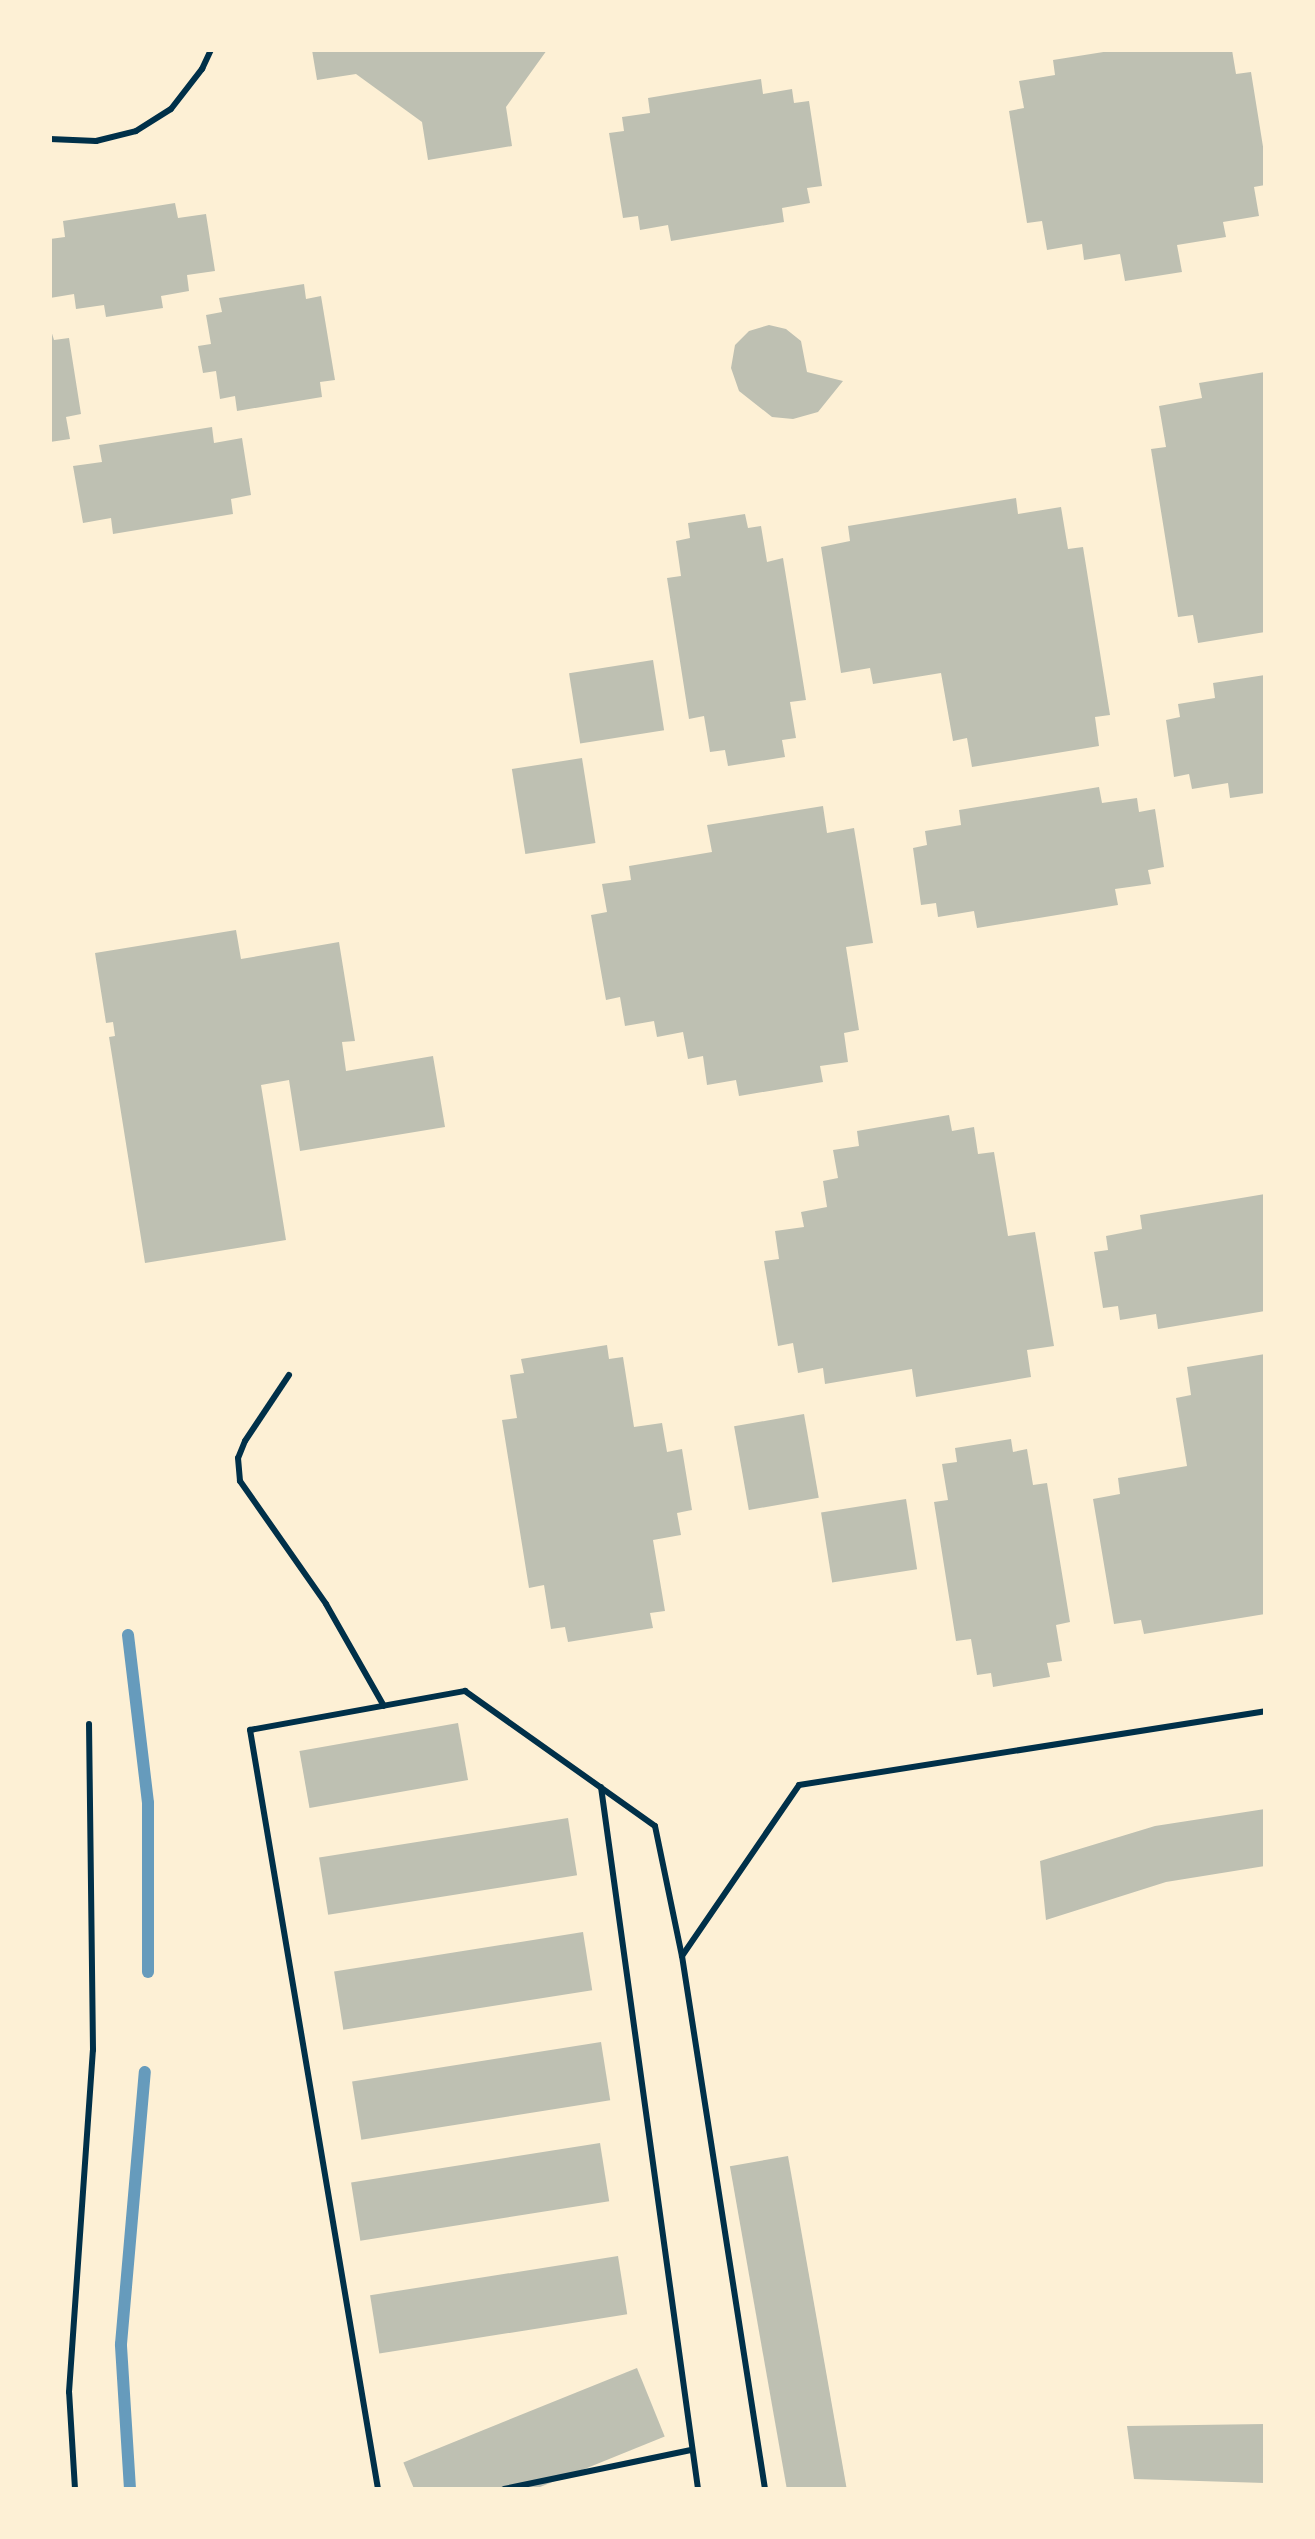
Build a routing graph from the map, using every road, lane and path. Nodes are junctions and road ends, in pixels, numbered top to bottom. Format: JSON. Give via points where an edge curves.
{"nodes":[{"id":1,"x":211,"y":50,"type":"edge"},
{"id":2,"x":50,"y":139,"type":"edge"},
{"id":3,"x":289,"y":1375,"type":"dead end"},
{"id":4,"x":384,"y":1706,"type":"junction"},
{"id":5,"x":1265,"y":1711,"type":"edge"},
{"id":6,"x":89,"y":1724,"type":"dead end"},
{"id":7,"x":601,"y":1787,"type":"junction"},
{"id":8,"x":682,"y":1956,"type":"junction"},
{"id":9,"x":691,"y":2450,"type":"junction"},
{"id":10,"x":75,"y":2489,"type":"edge"},
{"id":11,"x":378,"y":2489,"type":"edge"},
{"id":12,"x":504,"y":2489,"type":"edge"},
{"id":13,"x":698,"y":2489,"type":"edge"},
{"id":14,"x":765,"y":2489,"type":"edge"}],
"edges":[{"from":1,"to":2,"type":"lane","via":[[171,109],[136,131],[96,141]]},
{"from":3,"to":4,"type":"lane","via":[[245,1441],[238,1458],[240,1481],[326,1604]]},
{"from":4,"to":7,"type":"lane","via":[[465,1691]]},
{"from":4,"to":11,"type":"lane","via":[[250,1730]]},
{"from":5,"to":8,"type":"lane","via":[[799,1785]]},
{"from":6,"to":10,"type":"lane","via":[[93,2050],[69,2392]]},
{"from":7,"to":8,"type":"lane","via":[[655,1826]]},
{"from":7,"to":9,"type":"lane"},
{"from":8,"to":14,"type":"lane"},
{"from":9,"to":12,"type":"lane"},
{"from":9,"to":13,"type":"lane"}]}
